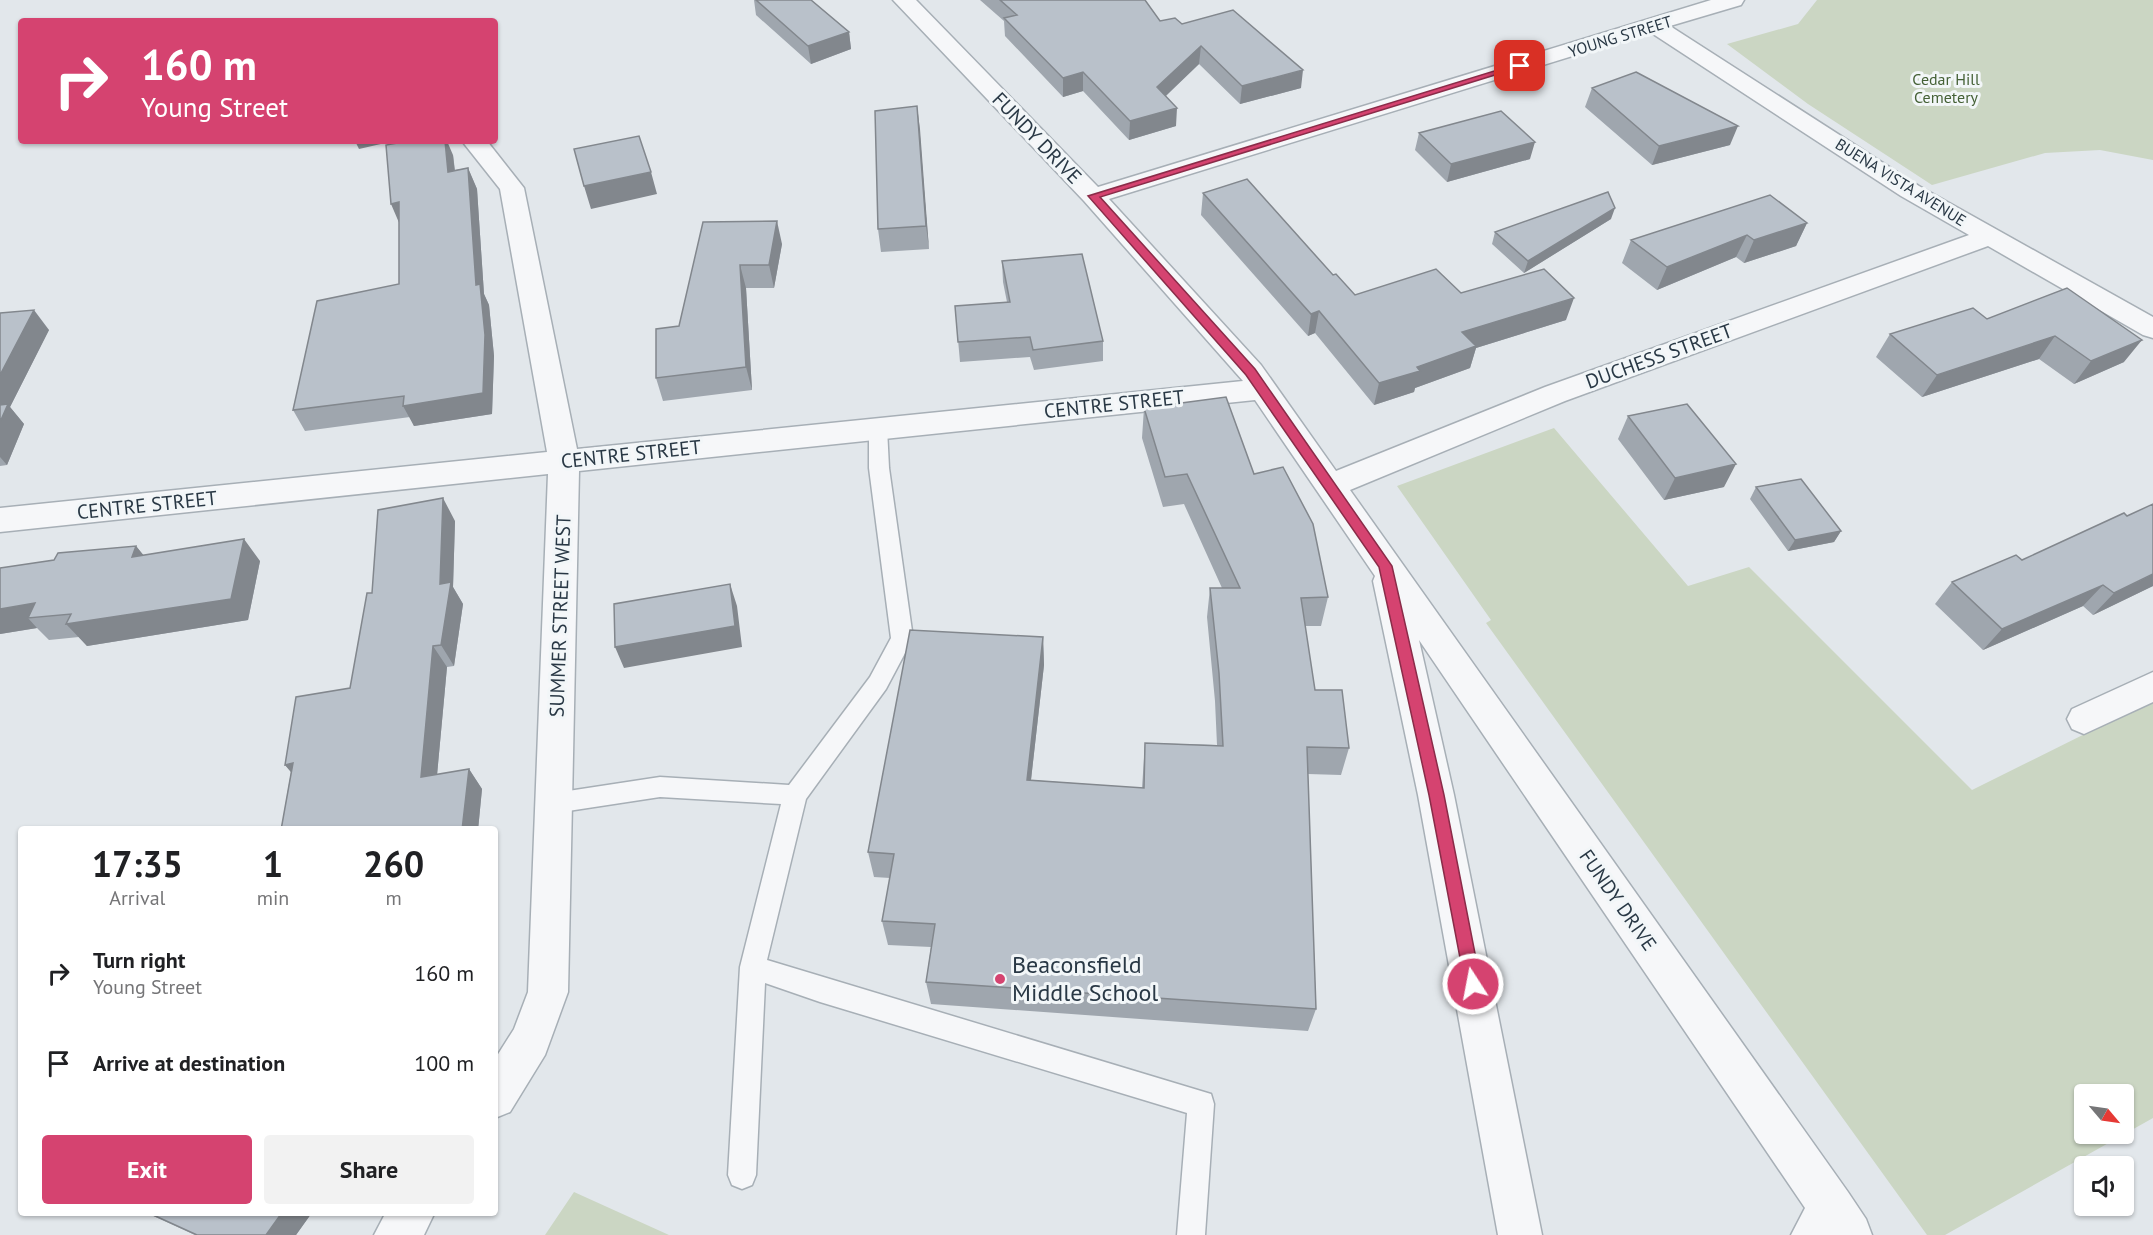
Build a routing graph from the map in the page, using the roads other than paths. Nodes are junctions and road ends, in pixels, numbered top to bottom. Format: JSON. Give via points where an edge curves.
{"nodes":[{"id":1,"x":904,"y":0,"type":"edge"},
{"id":2,"x":1732,"y":0,"type":"edge"},
{"id":3,"x":1654,"y":26,"type":"junction"},
{"id":4,"x":476,"y":144,"type":"edge"},
{"id":5,"x":1093,"y":196,"type":"junction"},
{"id":6,"x":1991,"y":236,"type":"junction"},
{"id":7,"x":2153,"y":329,"type":"edge"},
{"id":8,"x":1262,"y":389,"type":"junction"},
{"id":9,"x":878,"y":428,"type":"junction"},
{"id":10,"x":564,"y":461,"type":"junction"},
{"id":11,"x":1330,"y":486,"type":"junction"},
{"id":12,"x":0,"y":520,"type":"edge"},
{"id":13,"x":1385,"y":566,"type":"junction"},
{"id":14,"x":2153,"y":686,"type":"edge"},
{"id":15,"x":2084,"y":719,"type":"dead end"},
{"id":16,"x":795,"y":795,"type":"junction"},
{"id":17,"x":555,"y":803,"type":"junction"},
{"id":18,"x":753,"y":967,"type":"junction"},
{"id":19,"x":498,"y":1092,"type":"edge"},
{"id":20,"x":742,"y":1175,"type":"dead end"},
{"id":21,"x":410,"y":1216,"type":"edge"},
{"id":22,"x":1832,"y":1226,"type":"edge"},
{"id":23,"x":396,"y":1235,"type":"edge"},
{"id":24,"x":1191,"y":1235,"type":"edge"},
{"id":25,"x":1520,"y":1235,"type":"edge"}],
"edges":[{"from":1,"to":5,"type":"street","name":"FUNDY DRIVE"},
{"from":2,"to":3,"type":"street","name":"YOUNG STREET"},
{"from":3,"to":5,"type":"street","name":"YOUNG STREET"},
{"from":3,"to":6,"type":"street","name":"BUENA VISTA AVENUE","via":[[1910,191]]},
{"from":4,"to":10,"type":"street","name":"SUMMER STREET WEST","via":[[512,188]]},
{"from":5,"to":8,"type":"street","name":"FUNDY DRIVE"},
{"from":6,"to":7,"type":"street","name":"BUENA VISTA AVENUE"},
{"from":6,"to":11,"type":"street","name":"DUCHESS STREET","via":[[1555,394]]},
{"from":8,"to":9,"type":"street","name":"CENTRE STREET"},
{"from":8,"to":11,"type":"street","name":"FUNDY DRIVE"},
{"from":9,"to":10,"type":"street","name":"CENTRE STREET"},
{"from":9,"to":16,"type":"lane","via":[[879,468],[902,638],[878,683]]},
{"from":10,"to":12,"type":"street","name":"CENTRE STREET"},
{"from":10,"to":17,"type":"street","name":"SUMMER STREET WEST"},
{"from":11,"to":13,"type":"street","name":"FUNDY DRIVE"},
{"from":13,"to":22,"type":"street","name":"FUNDY DRIVE"},
{"from":13,"to":25,"type":"street","name":"FUNDY DRIVE","via":[[1436,795]]},
{"from":14,"to":15,"type":"street"},
{"from":16,"to":17,"type":"lane","via":[[660,787]]},
{"from":16,"to":18,"type":"lane"},
{"from":17,"to":19,"type":"street","name":"SUMMER STREET WEST","via":[[548,992],[530,1041]]},
{"from":18,"to":20,"type":"lane"},
{"from":18,"to":24,"type":"lane","via":[[1201,1104]]},
{"from":21,"to":23,"type":"street"}]}
